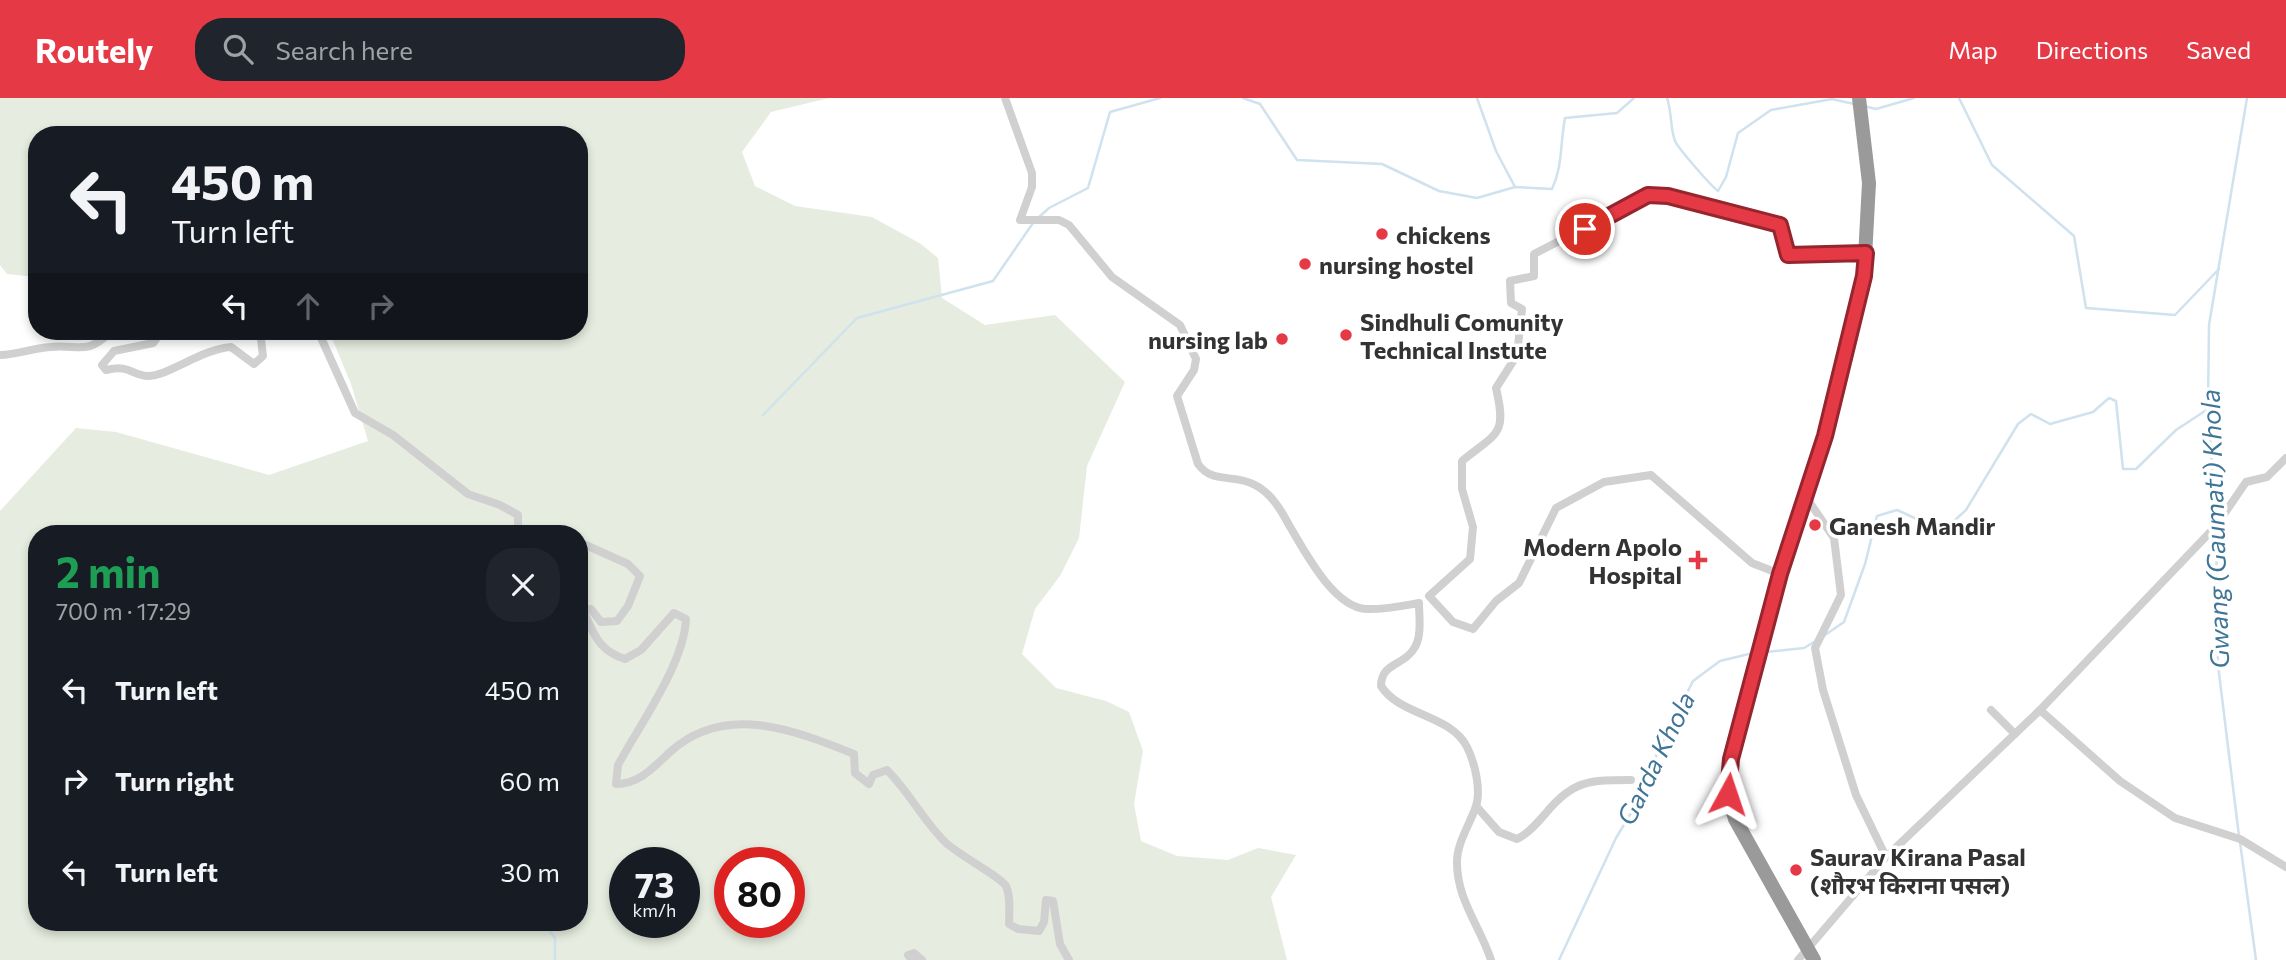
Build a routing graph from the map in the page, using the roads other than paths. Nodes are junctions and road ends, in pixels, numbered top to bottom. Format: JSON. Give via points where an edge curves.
{"nodes":[{"id":1,"x":1005,"y":98,"type":"edge"},
{"id":2,"x":1860,"y":98,"type":"edge"},
{"id":3,"x":1866,"y":253,"type":"junction"},
{"id":4,"x":102,"y":340,"type":"edge"},
{"id":5,"x":155,"y":340,"type":"edge"},
{"id":6,"x":261,"y":340,"type":"edge"},
{"id":7,"x":322,"y":340,"type":"edge"},
{"id":8,"x":0,"y":355,"type":"edge"},
{"id":9,"x":2286,"y":458,"type":"edge"},
{"id":10,"x":1806,"y":497,"type":"junction"},
{"id":11,"x":518,"y":525,"type":"edge"},
{"id":12,"x":588,"y":546,"type":"edge"},
{"id":13,"x":1780,"y":574,"type":"junction"},
{"id":14,"x":1429,"y":596,"type":"junction"},
{"id":15,"x":1419,"y":603,"type":"junction"},
{"id":16,"x":588,"y":610,"type":"edge"},
{"id":17,"x":588,"y":621,"type":"edge"},
{"id":18,"x":1991,"y":710,"type":"dead end"},
{"id":19,"x":2040,"y":710,"type":"junction"},
{"id":20,"x":2015,"y":734,"type":"junction"},
{"id":21,"x":1631,"y":780,"type":"dead end"},
{"id":22,"x":1476,"y":806,"type":"junction"},
{"id":23,"x":1886,"y":857,"type":"junction"},
{"id":24,"x":2286,"y":867,"type":"edge"},
{"id":25,"x":1811,"y":953,"type":"edge"},
{"id":26,"x":912,"y":960,"type":"edge"},
{"id":27,"x":922,"y":960,"type":"edge"},
{"id":28,"x":1069,"y":960,"type":"edge"},
{"id":29,"x":1491,"y":960,"type":"edge"},
{"id":30,"x":1798,"y":960,"type":"edge"}],
"edges":[{"from":1,"to":15,"type":"street","via":[[1032,173],[1020,220],[1059,220],[1069,225],[1112,277],[1180,325],[1190,341],[1194,370],[1177,396],[1198,464],[1205,473],[1256,485],[1278,505],[1329,588],[1349,604],[1363,609]]},
{"from":2,"to":3,"type":"highway","via":[[1869,183]]},
{"from":3,"to":10,"type":"highway","via":[[1825,436]]},
{"from":3,"to":14,"type":"street","via":[[1788,255],[1780,225],[1770,220],[1648,195],[1534,254],[1534,276],[1510,281],[1511,303],[1522,309],[1517,355],[1496,388],[1503,419],[1498,432],[1462,461],[1462,489],[1473,527],[1470,559]]},
{"from":4,"to":8,"type":"street","via":[[80,350],[51,346]]},
{"from":5,"to":6,"type":"street","via":[[114,351],[102,365],[106,370],[129,368],[145,377],[215,348],[231,347],[254,364],[263,356]]},
{"from":7,"to":11,"type":"street","via":[[355,413],[393,435],[468,494],[517,515]]},
{"from":9,"to":19,"type":"street","via":[[2267,477],[2246,481],[2216,526]]},
{"from":10,"to":13,"type":"highway"},
{"from":10,"to":23,"type":"street","via":[[1834,538],[1841,595],[1815,648],[1823,690],[1856,795]]},
{"from":12,"to":16,"type":"street","via":[[628,564],[640,576],[617,621],[600,622]]},
{"from":13,"to":14,"type":"street","via":[[1752,563],[1651,475],[1604,482],[1556,508],[1519,583],[1496,601],[1474,629],[1453,622]]},
{"from":13,"to":25,"type":"highway","via":[[1729,771],[1728,794],[1735,820]]},
{"from":14,"to":15,"type":"street"},
{"from":15,"to":22,"type":"street","via":[[1416,645],[1387,668],[1381,686],[1398,702],[1452,730],[1466,745],[1474,767]]},
{"from":17,"to":28,"type":"street","via":[[609,653],[625,659],[641,650],[674,613],[686,619],[678,658],[618,765],[616,783],[631,783],[700,733],[727,723],[756,723],[809,736],[854,754],[855,773],[869,784],[873,775],[887,770],[944,841],[1005,884],[1009,924],[1039,931],[1046,900],[1054,901],[1060,944]]},
{"from":18,"to":20,"type":"street"},
{"from":19,"to":20,"type":"street"},
{"from":19,"to":24,"type":"street","via":[[2120,781],[2175,817],[2239,839]]},
{"from":20,"to":23,"type":"street"},
{"from":21,"to":22,"type":"street","via":[[1592,780],[1577,785],[1517,839],[1499,832]]},
{"from":22,"to":29,"type":"street","via":[[1457,858],[1459,888]]},
{"from":23,"to":25,"type":"street"},
{"from":25,"to":30,"type":"street"},
{"from":26,"to":27,"type":"street","via":[[908,955],[914,953]]}]}
